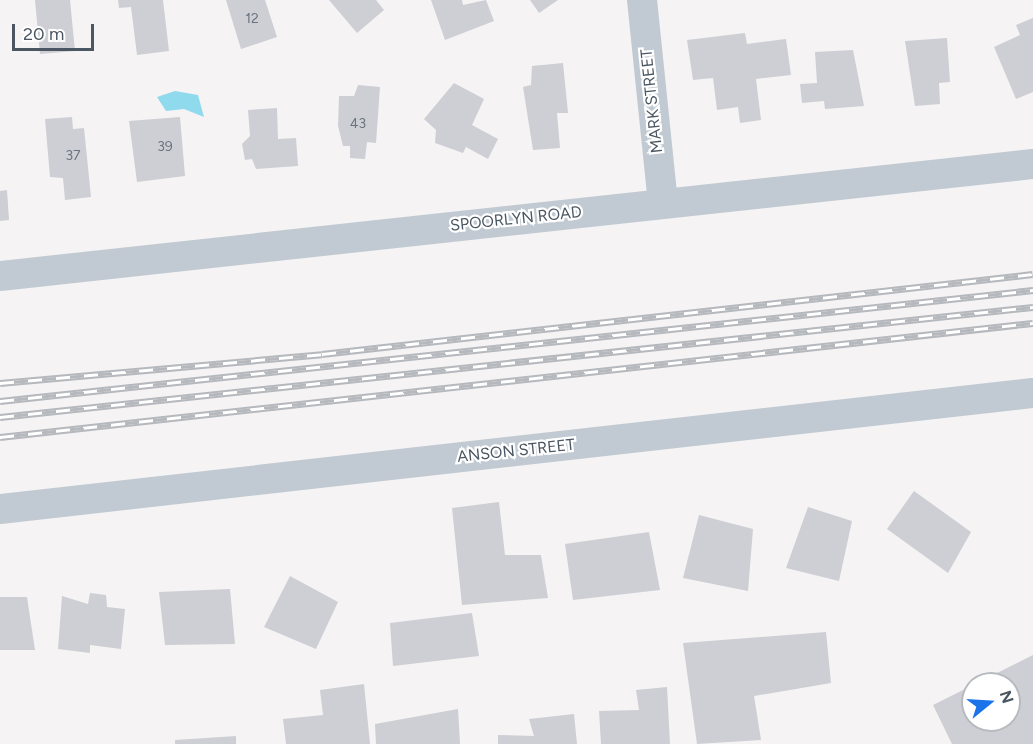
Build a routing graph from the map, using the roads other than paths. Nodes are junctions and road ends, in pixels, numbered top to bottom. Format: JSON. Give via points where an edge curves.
{"nodes":[{"id":1,"x":642,"y":0,"type":"edge"},
{"id":2,"x":1033,"y":164,"type":"edge"},
{"id":3,"x":663,"y":202,"type":"junction"},
{"id":4,"x":0,"y":276,"type":"edge"},
{"id":5,"x":1033,"y":393,"type":"edge"},
{"id":6,"x":0,"y":509,"type":"edge"}],
"edges":[{"from":1,"to":3,"type":"street","name":"MARK STREET"},
{"from":2,"to":3,"type":"street","name":"SPOORLYN ROAD"},
{"from":3,"to":4,"type":"street","name":"SPOORLYN ROAD"},
{"from":5,"to":6,"type":"street","name":"ANSON STREET"}]}
